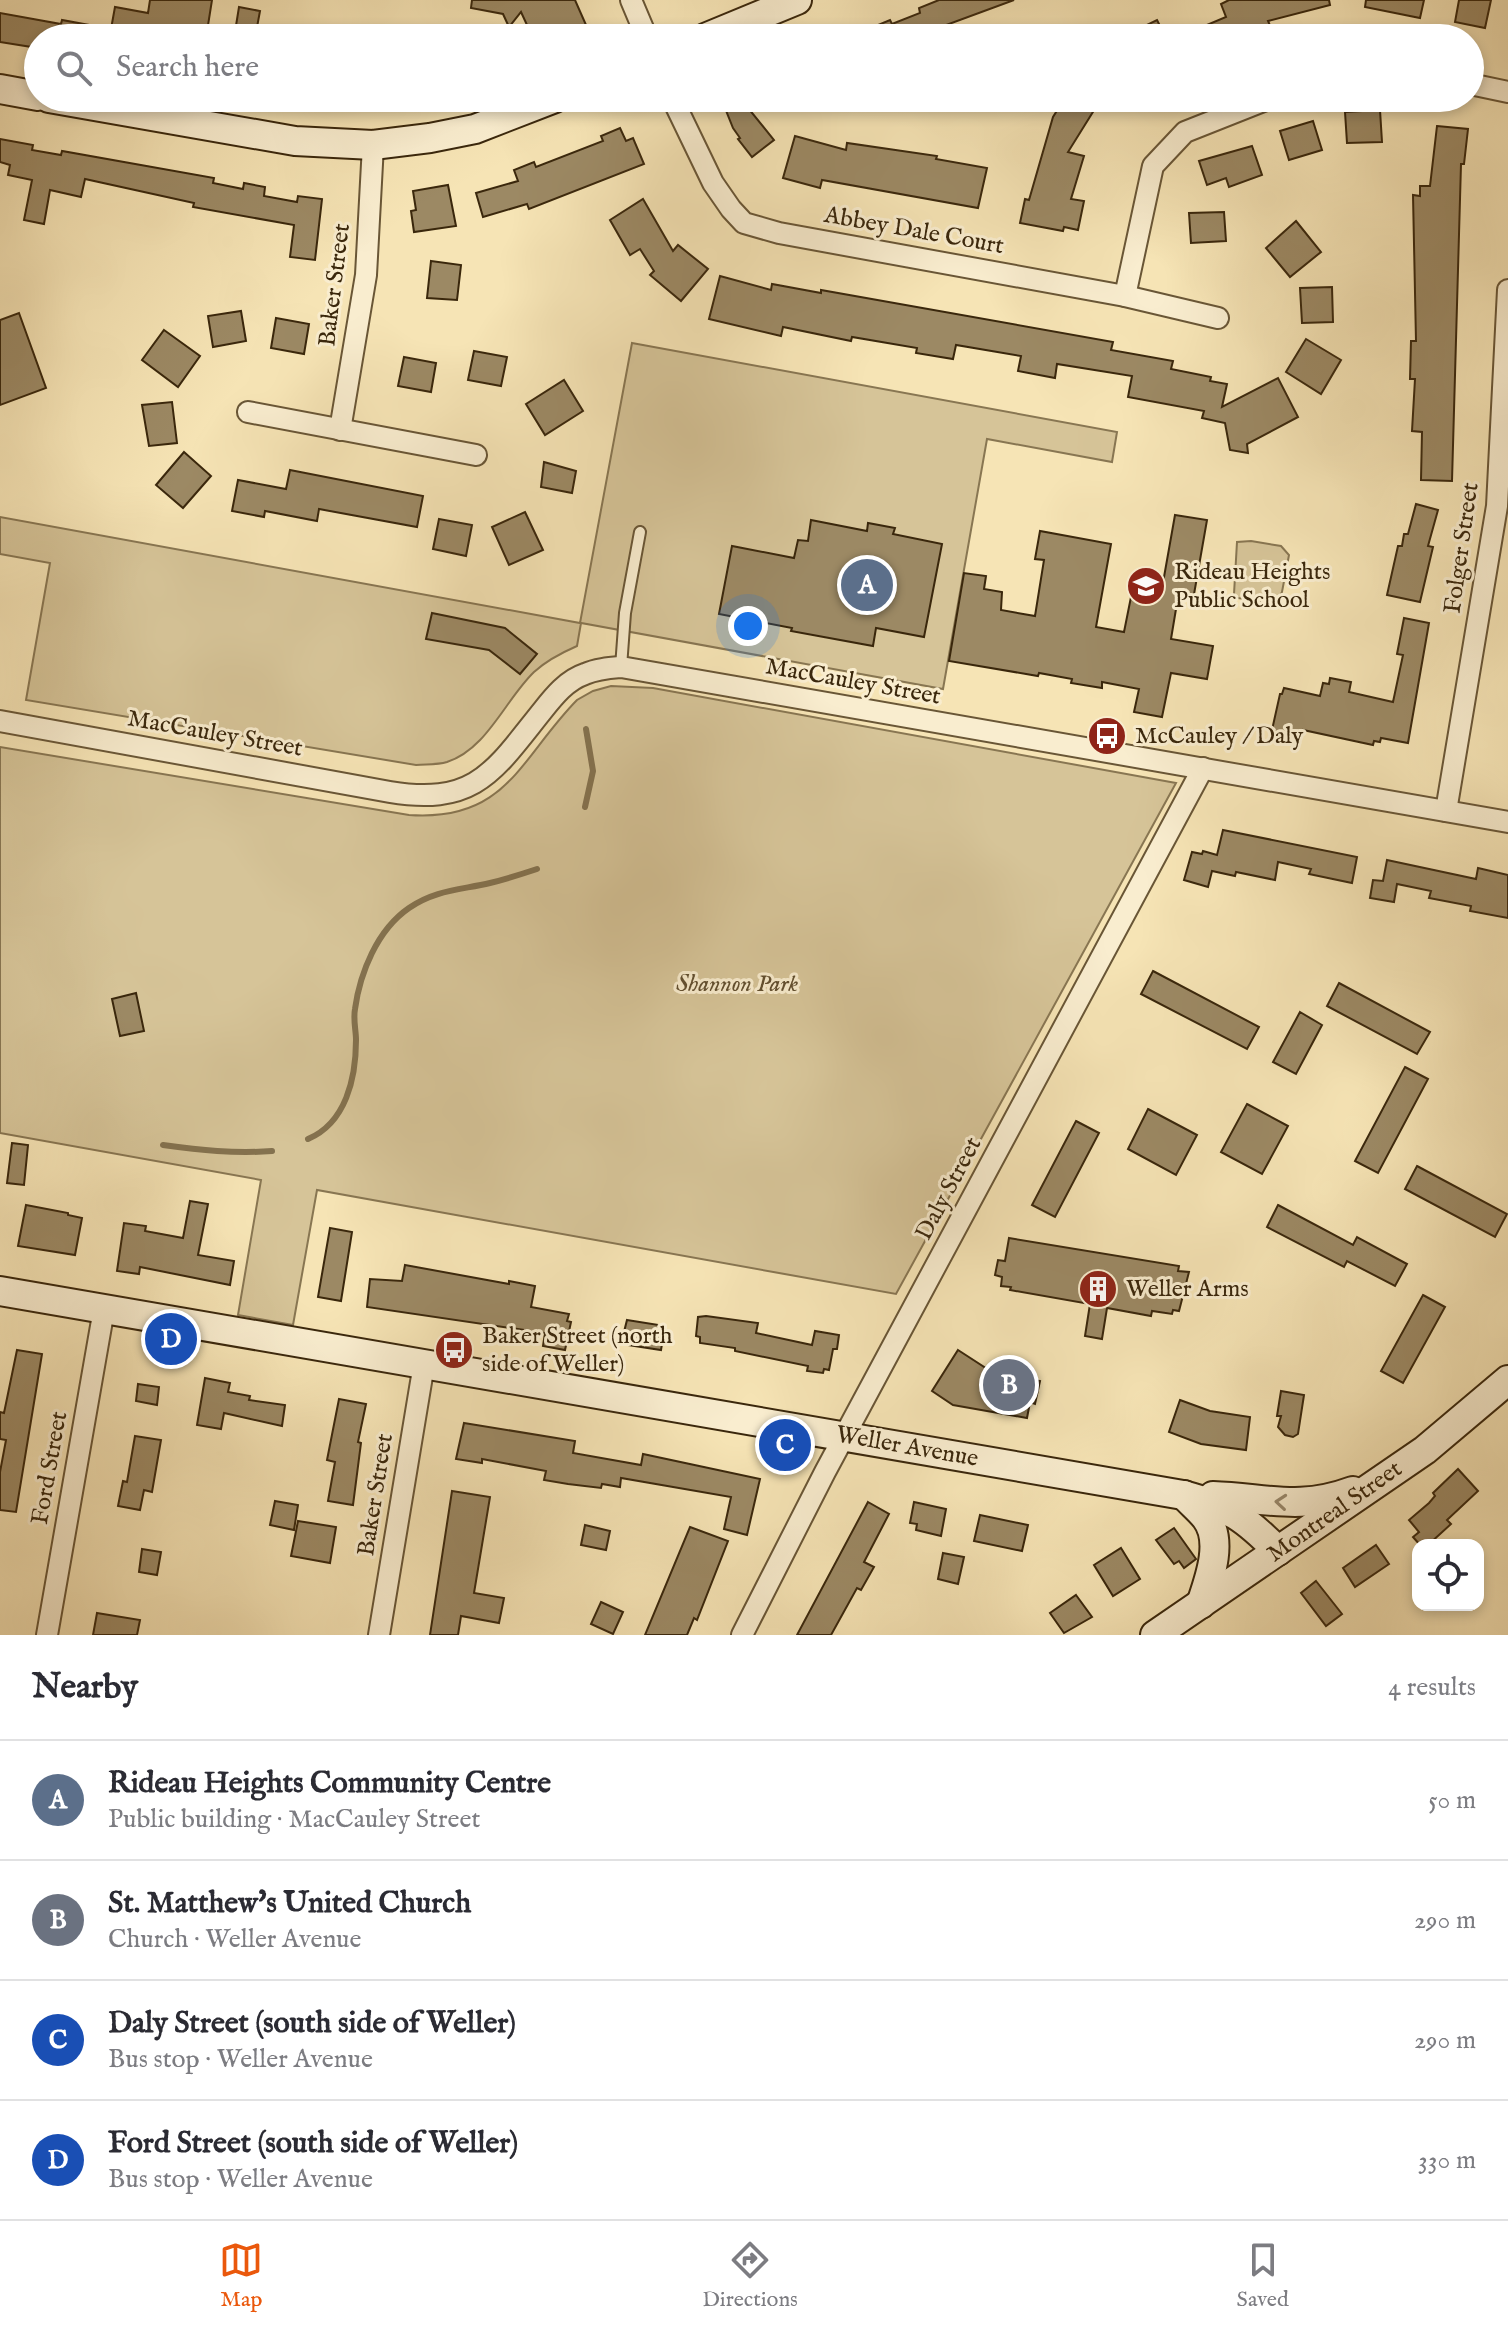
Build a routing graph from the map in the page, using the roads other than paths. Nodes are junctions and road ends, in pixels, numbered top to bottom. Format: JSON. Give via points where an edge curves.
{"nodes":[{"id":1,"x":631,"y":0,"type":"edge"},
{"id":2,"x":797,"y":0,"type":"edge"},
{"id":3,"x":641,"y":24,"type":"edge"},
{"id":4,"x":739,"y":24,"type":"edge"},
{"id":5,"x":1484,"y":87,"type":"edge"},
{"id":6,"x":0,"y":89,"type":"edge"},
{"id":7,"x":1508,"y":92,"type":"edge"},
{"id":8,"x":24,"y":93,"type":"edge"},
{"id":9,"x":129,"y":112,"type":"edge"},
{"id":10,"x":519,"y":112,"type":"edge"},
{"id":11,"x":679,"y":112,"type":"edge"},
{"id":12,"x":1236,"y":112,"type":"edge"},
{"id":13,"x":373,"y":145,"type":"junction"},
{"id":14,"x":1508,"y":290,"type":"edge"},
{"id":15,"x":1125,"y":296,"type":"junction"},
{"id":16,"x":1218,"y":318,"type":"dead end"},
{"id":17,"x":248,"y":412,"type":"dead end"},
{"id":18,"x":340,"y":430,"type":"junction"},
{"id":19,"x":476,"y":455,"type":"dead end"},
{"id":20,"x":640,"y":532,"type":"dead end"},
{"id":21,"x":621,"y":667,"type":"junction"},
{"id":22,"x":0,"y":721,"type":"edge"},
{"id":23,"x":1203,"y":768,"type":"junction"},
{"id":24,"x":1446,"y":811,"type":"junction"},
{"id":25,"x":1508,"y":822,"type":"edge"},
{"id":26,"x":0,"y":1291,"type":"edge"},
{"id":27,"x":104,"y":1309,"type":"junction"},
{"id":28,"x":424,"y":1364,"type":"junction"},
{"id":29,"x":1508,"y":1380,"type":"edge"},
{"id":30,"x":846,"y":1437,"type":"junction"},
{"id":31,"x":1383,"y":1479,"type":"junction"},
{"id":32,"x":1183,"y":1495,"type":"junction"},
{"id":33,"x":1278,"y":1551,"type":"junction"},
{"id":34,"x":1201,"y":1604,"type":"junction"},
{"id":35,"x":47,"y":1635,"type":"edge"},
{"id":36,"x":379,"y":1635,"type":"edge"},
{"id":37,"x":742,"y":1635,"type":"edge"},
{"id":38,"x":1155,"y":1635,"type":"edge"}],
"edges":[{"from":1,"to":3,"type":"street"},
{"from":2,"to":4,"type":"street"},
{"from":5,"to":7,"type":"street"},
{"from":6,"to":8,"type":"street"},
{"from":9,"to":13,"type":"street","via":[[295,141]]},
{"from":10,"to":13,"type":"street","via":[[475,129]]},
{"from":11,"to":15,"type":"street","name":"Abbey Dale Court","via":[[713,183],[744,223]]},
{"from":12,"to":15,"type":"street","via":[[1185,132],[1153,166]]},
{"from":13,"to":18,"type":"street","name":"Baker Street","via":[[365,285]]},
{"from":14,"to":24,"type":"street","name":"Folger Street","via":[[1497,506]]},
{"from":15,"to":16,"type":"street","name":"Abbey Dale Court"},
{"from":17,"to":18,"type":"street"},
{"from":18,"to":19,"type":"street"},
{"from":20,"to":21,"type":"lane"},
{"from":21,"to":22,"type":"street","name":"MacCauley Street","via":[[575,678],[488,774],[460,791],[429,796]]},
{"from":21,"to":23,"type":"street","name":"MacCauley Street"},
{"from":23,"to":24,"type":"street","name":"MacCauley Street"},
{"from":23,"to":30,"type":"street","name":"Daly Street"},
{"from":24,"to":25,"type":"street","name":"MacCauley Street"},
{"from":26,"to":27,"type":"street","name":"Weller Avenue"},
{"from":27,"to":28,"type":"street","name":"Weller Avenue"},
{"from":27,"to":35,"type":"street","name":"Ford Street"},
{"from":28,"to":30,"type":"street","name":"Weller Avenue"},
{"from":28,"to":36,"type":"street","name":"Baker Street"},
{"from":29,"to":31,"type":"street","name":"Montreal Street"},
{"from":30,"to":32,"type":"street","name":"Weller Avenue"},
{"from":30,"to":37,"type":"street","name":"Daly Street"},
{"from":31,"to":32,"type":"street","one_way":true,"via":[[1326,1501],[1288,1504]]},
{"from":31,"to":33,"type":"street","name":"Montreal Street"},
{"from":32,"to":33,"type":"street","name":"Weller Avenue","via":[[1236,1513]]},
{"from":32,"to":34,"type":"street","via":[[1209,1521],[1214,1545]]},
{"from":33,"to":34,"type":"street","name":"Montreal Street"},
{"from":34,"to":38,"type":"street","name":"Montreal Street"}]}
